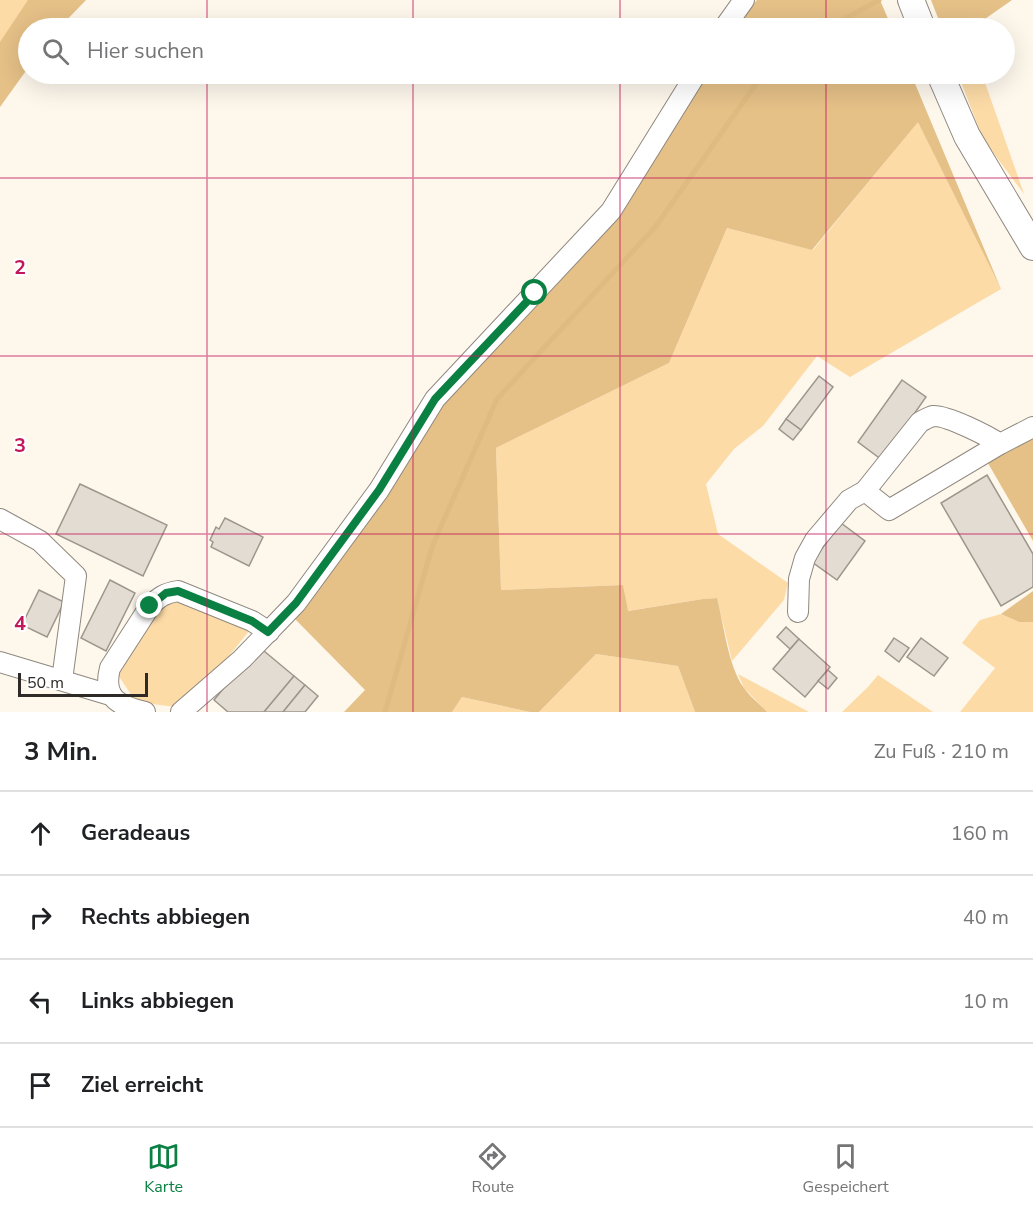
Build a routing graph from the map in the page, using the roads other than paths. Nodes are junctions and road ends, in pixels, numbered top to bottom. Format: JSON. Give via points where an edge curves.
{"nodes":[{"id":1,"x":744,"y":0,"type":"edge"},
{"id":2,"x":911,"y":0,"type":"edge"},
{"id":3,"x":731,"y":18,"type":"edge"},
{"id":4,"x":918,"y":18,"type":"edge"},
{"id":5,"x":690,"y":84,"type":"edge"},
{"id":6,"x":944,"y":84,"type":"edge"},
{"id":7,"x":1033,"y":248,"type":"edge"},
{"id":8,"x":1033,"y":428,"type":"edge"},
{"id":9,"x":1000,"y":444,"type":"junction"},
{"id":10,"x":865,"y":491,"type":"junction"},
{"id":11,"x":0,"y":519,"type":"edge"},
{"id":12,"x":798,"y":612,"type":"dead end"},
{"id":13,"x":268,"y":632,"type":"junction"},
{"id":14,"x":0,"y":662,"type":"edge"},
{"id":15,"x":63,"y":680,"type":"junction"},
{"id":16,"x":110,"y":695,"type":"junction"},
{"id":17,"x":146,"y":712,"type":"edge"},
{"id":18,"x":182,"y":712,"type":"edge"}],
"edges":[{"from":1,"to":3,"type":"lane"},
{"from":2,"to":4,"type":"main road"},
{"from":5,"to":13,"type":"lane","via":[[611,211],[435,399],[379,490],[296,603]]},
{"from":6,"to":7,"type":"main road","via":[[967,136]]},
{"from":8,"to":9,"type":"lane"},
{"from":9,"to":10,"type":"lane","via":[[889,510]]},
{"from":9,"to":10,"type":"lane","via":[[931,416],[920,422]]},
{"from":10,"to":12,"type":"lane","via":[[849,500],[805,558],[799,579]]},
{"from":11,"to":15,"type":"lane","via":[[40,541],[76,576]]},
{"from":13,"to":16,"type":"lane","via":[[205,601],[178,591],[166,593],[150,606],[110,668],[106,680]]},
{"from":13,"to":18,"type":"lane"},
{"from":14,"to":15,"type":"lane"},
{"from":15,"to":16,"type":"lane"},
{"from":16,"to":17,"type":"lane","via":[[125,707]]}]}
